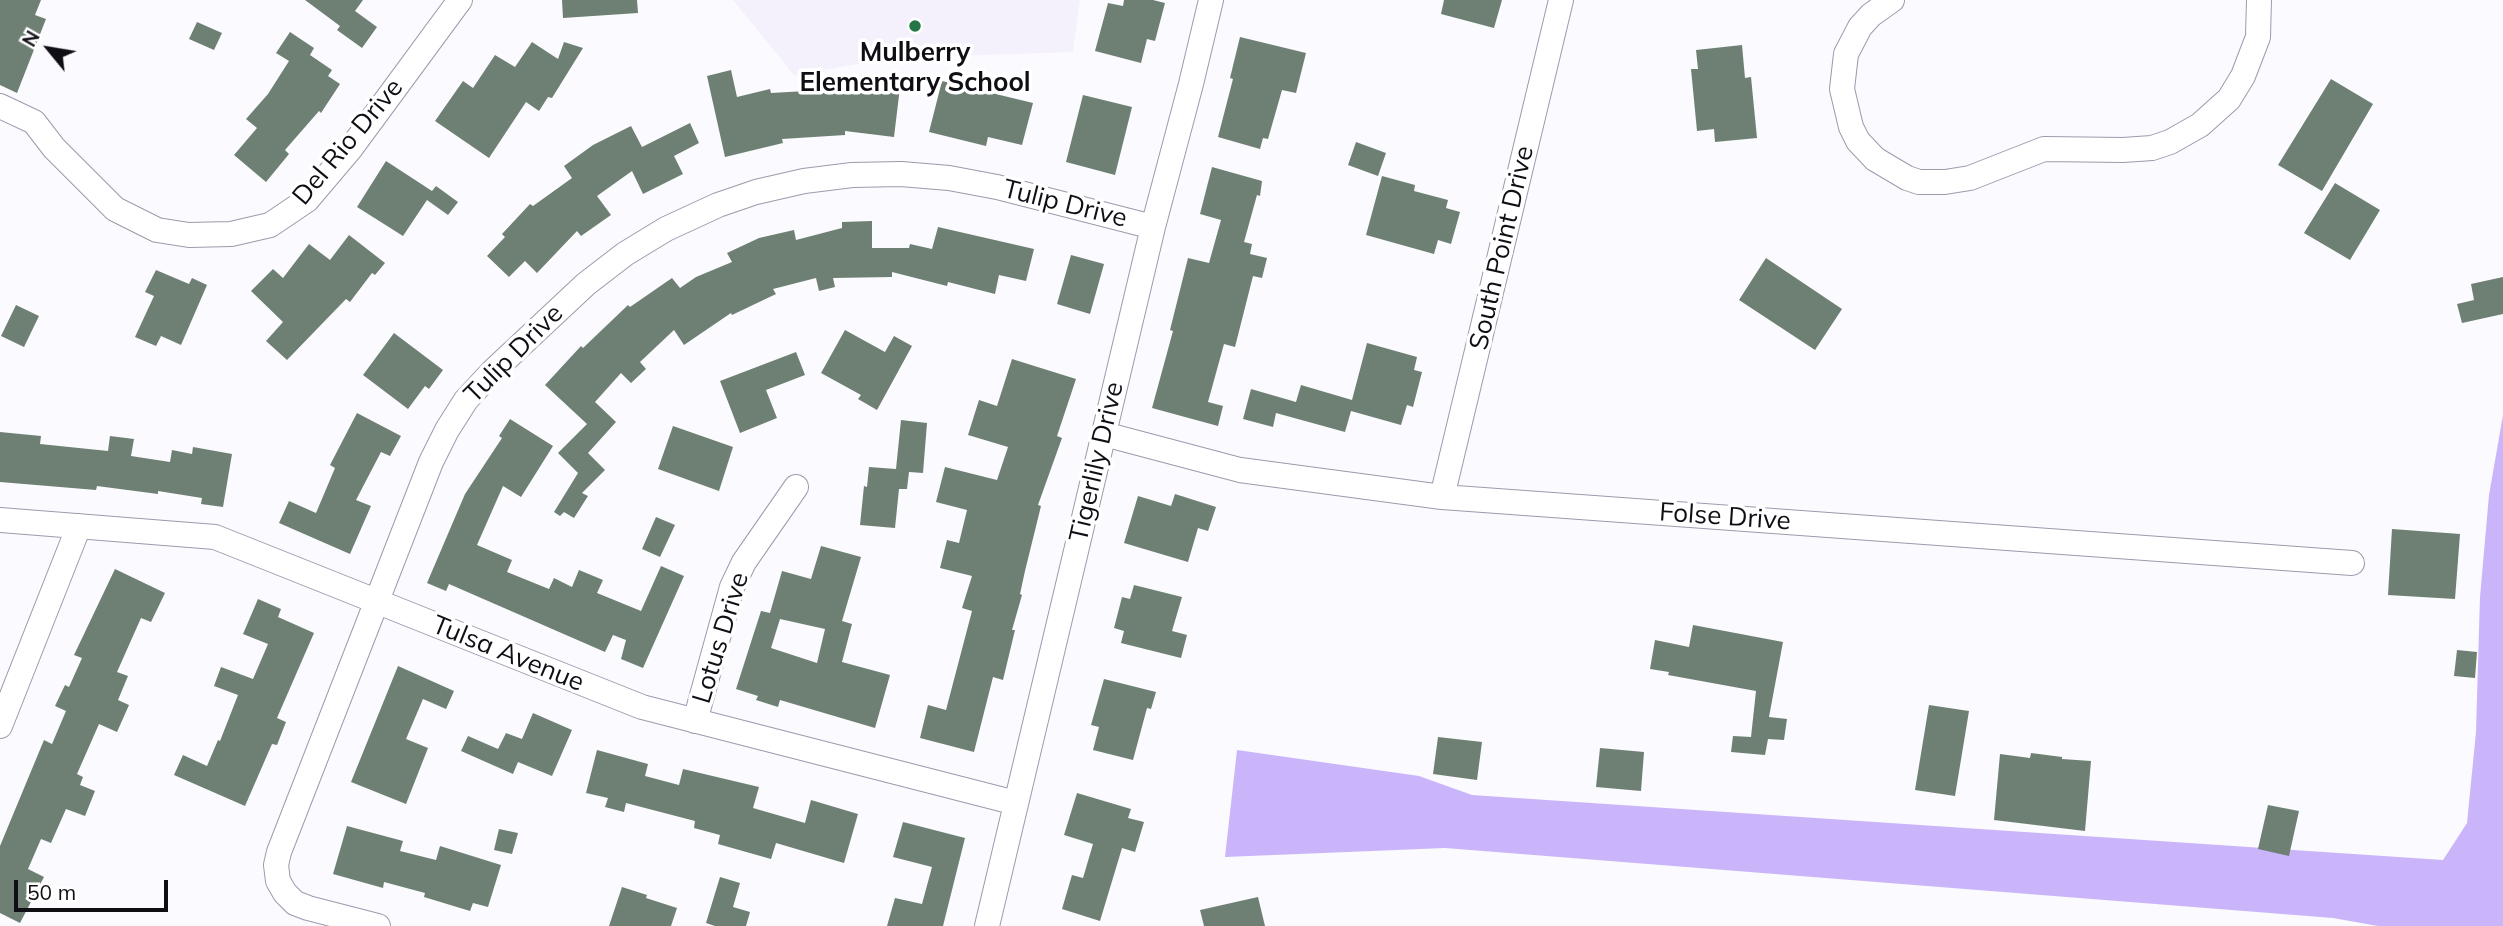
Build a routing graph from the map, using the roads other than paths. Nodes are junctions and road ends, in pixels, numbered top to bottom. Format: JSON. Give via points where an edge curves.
{"nodes":[{"id":1,"x":460,"y":0,"type":"edge"},
{"id":2,"x":1211,"y":0,"type":"edge"},
{"id":3,"x":1561,"y":0,"type":"edge"},
{"id":4,"x":1892,"y":0,"type":"edge"},
{"id":5,"x":2259,"y":0,"type":"edge"},
{"id":6,"x":0,"y":106,"type":"edge"},
{"id":7,"x":1153,"y":227,"type":"junction"},
{"id":8,"x":1104,"y":434,"type":"junction"},
{"id":9,"x":796,"y":487,"type":"dead end"},
{"id":10,"x":1442,"y":497,"type":"junction"},
{"id":11,"x":0,"y":520,"type":"edge"},
{"id":12,"x":79,"y":526,"type":"junction"},
{"id":13,"x":2352,"y":563,"type":"dead end"},
{"id":14,"x":377,"y":601,"type":"junction"},
{"id":15,"x":695,"y":721,"type":"junction"},
{"id":16,"x":0,"y":726,"type":"edge"},
{"id":17,"x":1016,"y":803,"type":"junction"},
{"id":18,"x":378,"y":926,"type":"edge"},
{"id":19,"x":987,"y":926,"type":"edge"}],
"edges":[{"from":1,"to":6,"type":"street","name":"Del Rio Drive","via":[[307,200],[270,225],[231,234],[157,230],[115,209],[34,122]]},
{"from":2,"to":7,"type":"street","name":"Tigerlily Drive"},
{"from":3,"to":10,"type":"street","name":"South Point Drive"},
{"from":4,"to":5,"type":"street","via":[[1860,27],[1846,54],[1842,89],[1851,127],[1875,159],[1907,178],[1945,182],[1970,178],[2044,149],[2152,148],[2200,125],[2229,99],[2243,76],[2258,37]]},
{"from":7,"to":8,"type":"street","name":"Tigerlily Drive"},
{"from":7,"to":14,"type":"street","name":"Tulip Drive","via":[[997,187],[901,174],[804,181],[718,205],[666,229],[586,284],[466,400],[431,461]]},
{"from":8,"to":10,"type":"street","name":"Folse Drive","via":[[1240,470]]},
{"from":8,"to":17,"type":"street","name":"Tigerlily Drive"},
{"from":9,"to":15,"type":"street","name":"Lotus Drive","via":[[732,587]]},
{"from":10,"to":13,"type":"street","name":"Folse Drive"},
{"from":11,"to":12,"type":"street","name":"Tulsa Avenue"},
{"from":12,"to":14,"type":"street","name":"Tulsa Avenue","via":[[215,537]]},
{"from":12,"to":16,"type":"street"},
{"from":14,"to":15,"type":"street","name":"Tulsa Avenue","via":[[642,707]]},
{"from":14,"to":18,"type":"street","name":"Tulip Drive","via":[[276,865],[278,881],[295,902]]},
{"from":15,"to":17,"type":"street","name":"Tulsa Avenue"},
{"from":17,"to":19,"type":"street","name":"Tigerlily Drive"}]}
